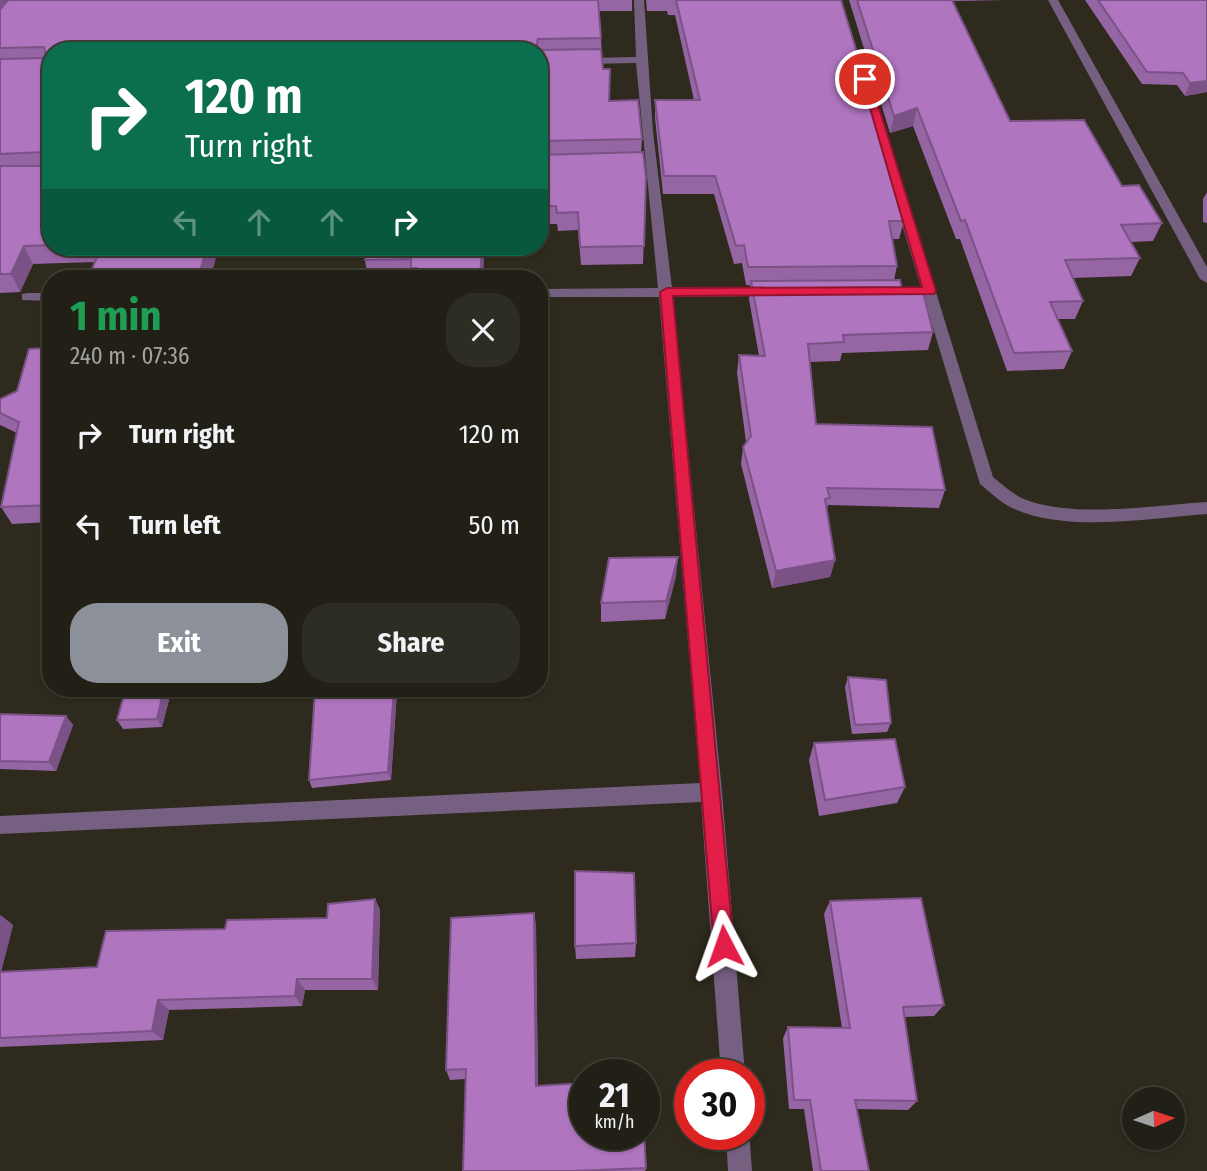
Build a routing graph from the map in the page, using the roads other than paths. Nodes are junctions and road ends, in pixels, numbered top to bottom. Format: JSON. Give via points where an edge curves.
{"nodes":[{"id":1,"x":639,"y":0,"type":"edge"},
{"id":2,"x":1053,"y":0,"type":"edge"},
{"id":3,"x":643,"y":60,"type":"junction"},
{"id":4,"x":548,"y":62,"type":"edge"},
{"id":5,"x":869,"y":93,"type":"edge"},
{"id":6,"x":1207,"y":279,"type":"edge"},
{"id":7,"x":667,"y":292,"type":"junction"},
{"id":8,"x":791,"y":292,"type":"edge"},
{"id":9,"x":548,"y":293,"type":"edge"},
{"id":10,"x":42,"y":297,"type":"edge"},
{"id":11,"x":27,"y":298,"type":"dead end"},
{"id":12,"x":1207,"y":508,"type":"edge"},
{"id":13,"x":712,"y":792,"type":"junction"},
{"id":14,"x":0,"y":825,"type":"edge"},
{"id":15,"x":732,"y":1059,"type":"edge"},
{"id":16,"x":739,"y":1150,"type":"edge"},
{"id":17,"x":740,"y":1171,"type":"edge"}],
"edges":[{"from":1,"to":3,"type":"street"},
{"from":2,"to":6,"type":"street"},
{"from":3,"to":4,"type":"street"},
{"from":3,"to":7,"type":"street","via":[[643,163]]},
{"from":5,"to":12,"type":"street","via":[[922,291],[986,480],[1022,505],[1060,512]]},
{"from":7,"to":8,"type":"street"},
{"from":7,"to":9,"type":"street"},
{"from":7,"to":13,"type":"street"},
{"from":10,"to":11,"type":"street"},
{"from":13,"to":14,"type":"street"},
{"from":13,"to":15,"type":"street"},
{"from":16,"to":17,"type":"street"}]}
